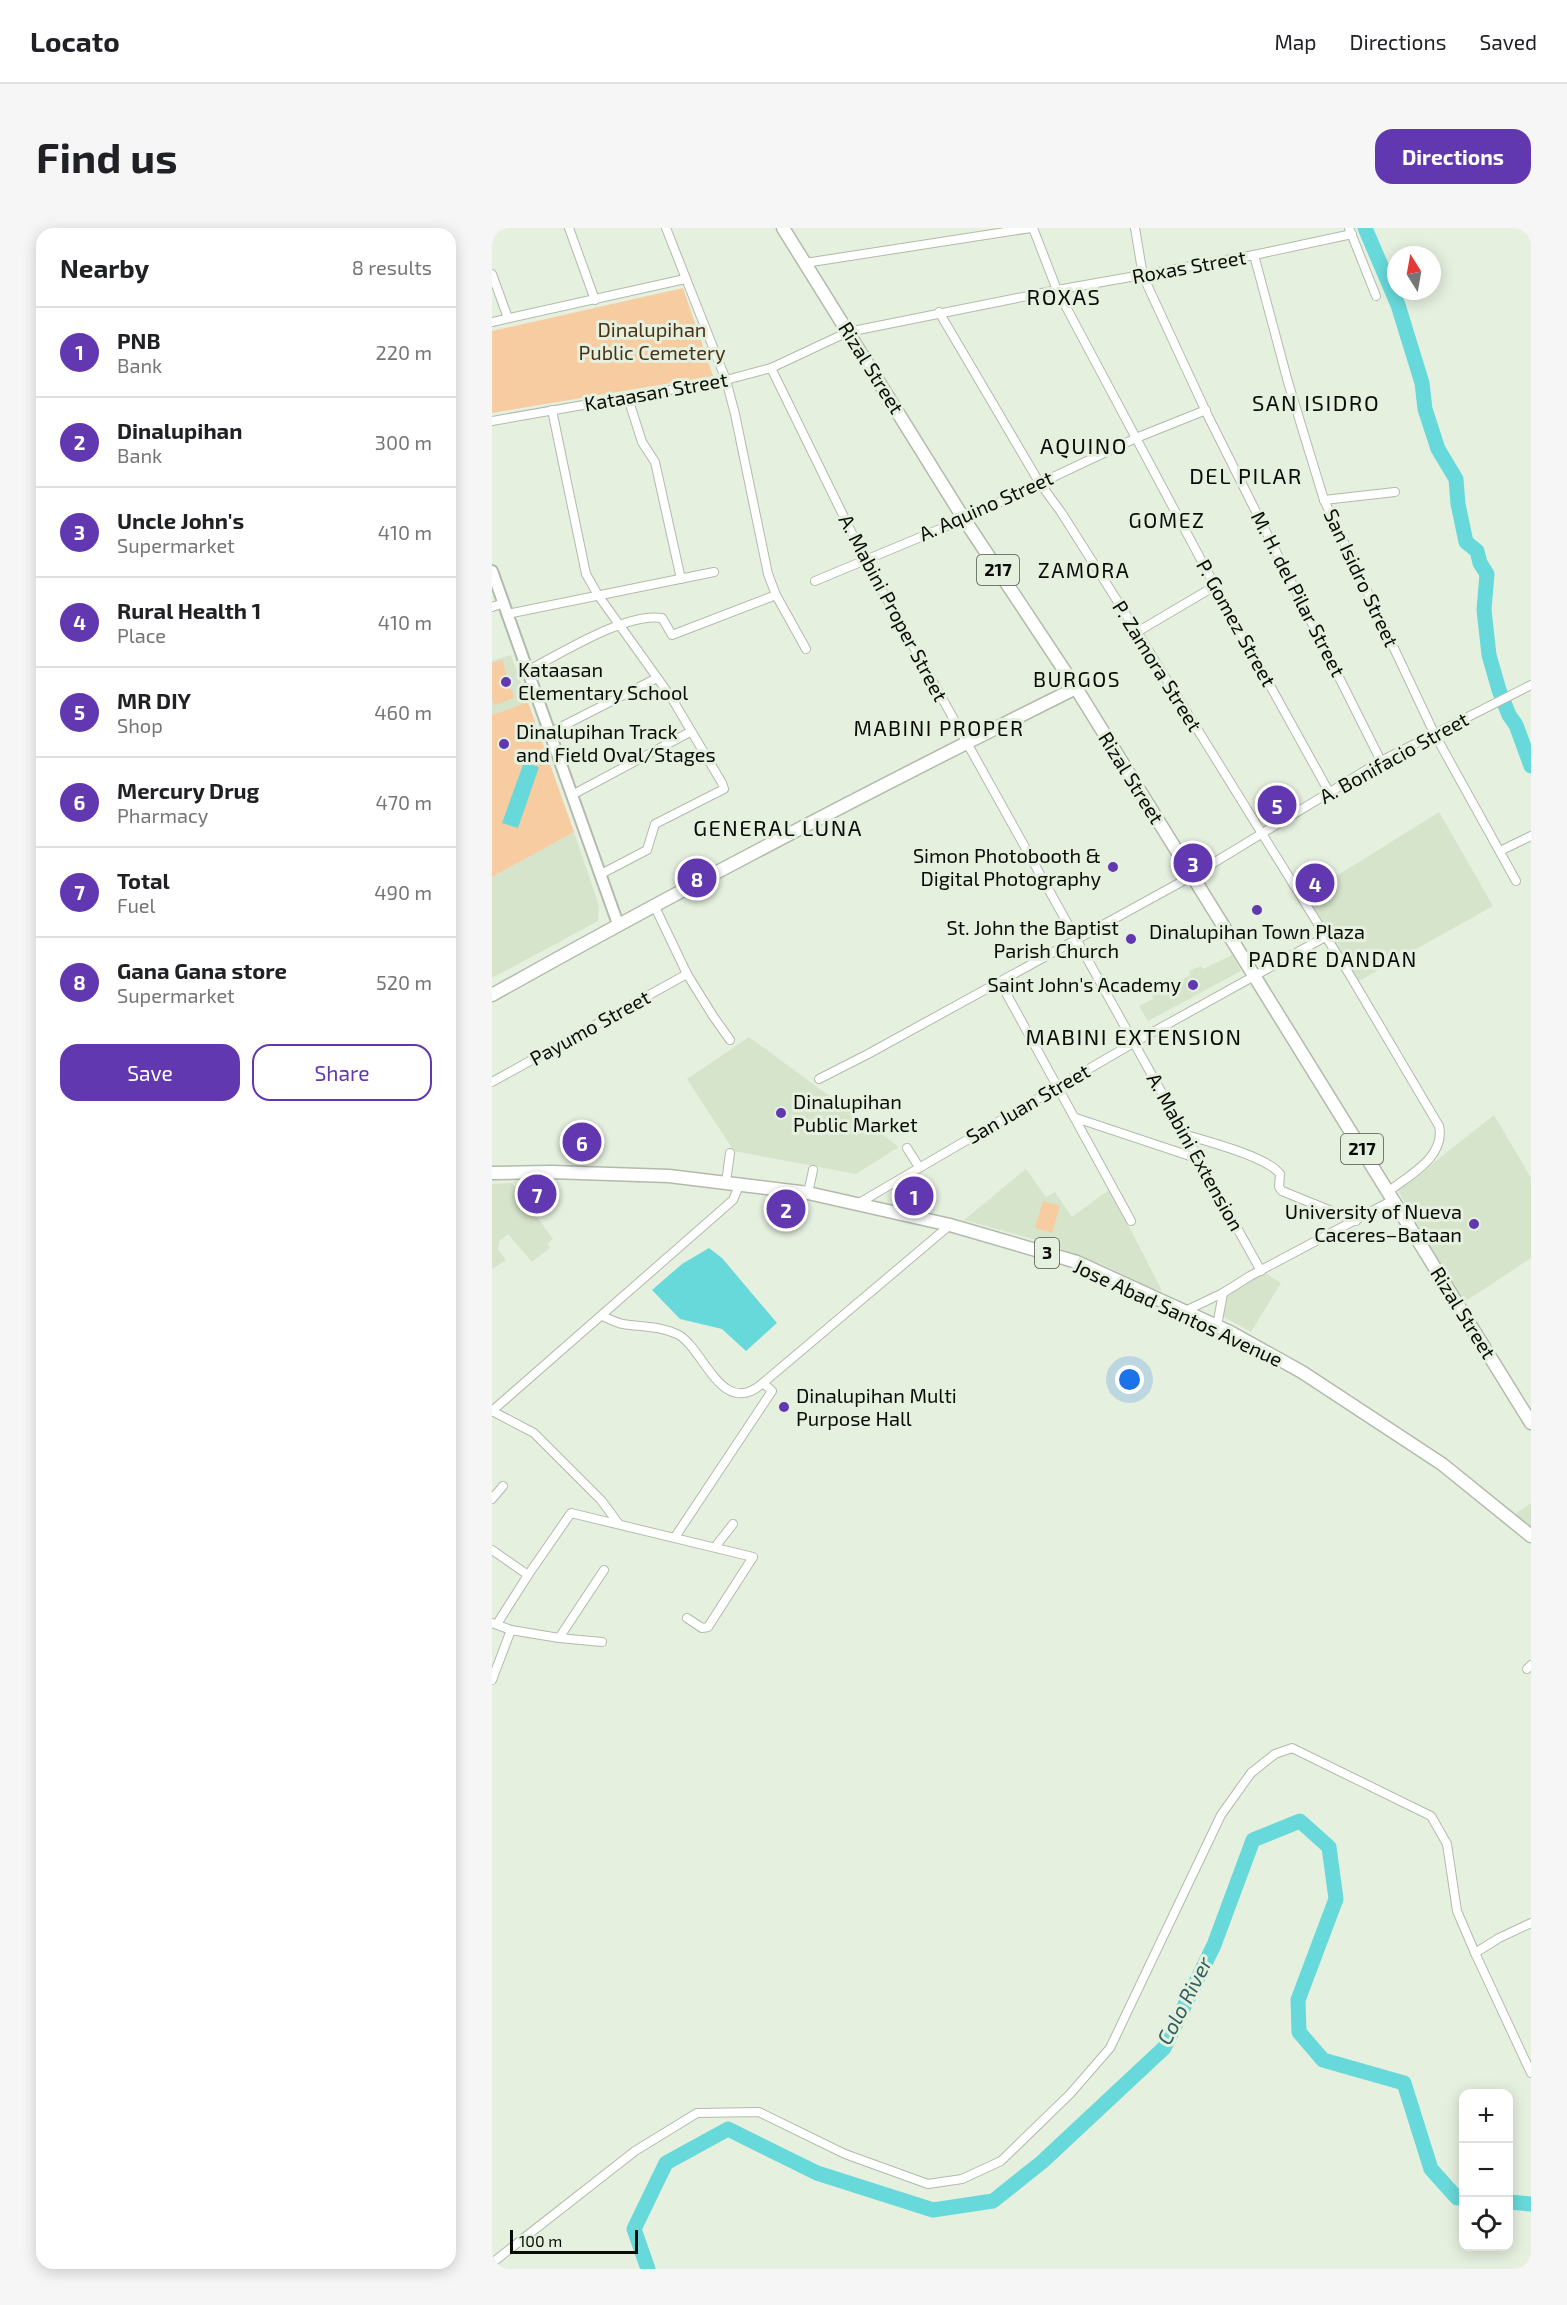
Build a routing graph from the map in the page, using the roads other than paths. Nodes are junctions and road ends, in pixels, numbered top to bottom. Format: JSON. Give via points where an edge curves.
{"nodes":[{"id":1,"x":569,"y":228,"type":"edge"},
{"id":2,"x":666,"y":228,"type":"edge"},
{"id":3,"x":783,"y":228,"type":"edge"},
{"id":4,"x":1032,"y":228,"type":"edge"},
{"id":5,"x":1135,"y":228,"type":"edge"},
{"id":6,"x":1350,"y":231,"type":"edge"},
{"id":7,"x":1254,"y":255,"type":"junction"},
{"id":8,"x":805,"y":263,"type":"junction"},
{"id":9,"x":492,"y":274,"type":"edge"},
{"id":10,"x":1143,"y":276,"type":"junction"},
{"id":11,"x":685,"y":279,"type":"junction"},
{"id":12,"x":1057,"y":290,"type":"junction"},
{"id":13,"x":1376,"y":296,"type":"dead end"},
{"id":14,"x":595,"y":300,"type":"junction"},
{"id":15,"x":939,"y":312,"type":"junction"},
{"id":16,"x":508,"y":318,"type":"junction"},
{"id":17,"x":492,"y":322,"type":"edge"},
{"id":18,"x":848,"y":332,"type":"junction"},
{"id":19,"x":771,"y":368,"type":"junction"},
{"id":20,"x":726,"y":380,"type":"junction"},
{"id":21,"x":628,"y":398,"type":"junction"},
{"id":22,"x":552,"y":410,"type":"junction"},
{"id":23,"x":1206,"y":410,"type":"junction"},
{"id":24,"x":492,"y":421,"type":"edge"},
{"id":25,"x":1136,"y":438,"type":"junction"},
{"id":26,"x":1039,"y":483,"type":"junction"},
{"id":27,"x":1395,"y":492,"type":"dead end"},
{"id":28,"x":1324,"y":500,"type":"junction"},
{"id":29,"x":964,"y":519,"type":"junction"},
{"id":30,"x":864,"y":558,"type":"junction"},
{"id":31,"x":492,"y":571,"type":"edge"},
{"id":32,"x":714,"y":572,"type":"dead end"},
{"id":33,"x":681,"y":579,"type":"junction"},
{"id":34,"x":815,"y":581,"type":"dead end"},
{"id":35,"x":1215,"y":586,"type":"junction"},
{"id":36,"x":776,"y":595,"type":"junction"},
{"id":37,"x":598,"y":596,"type":"junction"},
{"id":38,"x":492,"y":607,"type":"edge"},
{"id":39,"x":505,"y":608,"type":"junction"},
{"id":40,"x":619,"y":624,"type":"junction"},
{"id":41,"x":1137,"y":632,"type":"junction"},
{"id":42,"x":806,"y":649,"type":"dead end"},
{"id":43,"x":527,"y":671,"type":"junction"},
{"id":44,"x":657,"y":678,"type":"junction"},
{"id":45,"x":1531,"y":685,"type":"edge"},
{"id":46,"x":1076,"y":688,"type":"junction"},
{"id":47,"x":690,"y":732,"type":"junction"},
{"id":48,"x":549,"y":733,"type":"junction"},
{"id":49,"x":1434,"y":733,"type":"junction"},
{"id":50,"x":966,"y":742,"type":"junction"},
{"id":51,"x":1381,"y":761,"type":"junction"},
{"id":52,"x":1329,"y":792,"type":"junction"},
{"id":53,"x":572,"y":795,"type":"junction"},
{"id":54,"x":1262,"y":835,"type":"junction"},
{"id":55,"x":1531,"y":836,"type":"edge"},
{"id":56,"x":1500,"y":851,"type":"junction"},
{"id":57,"x":601,"y":874,"type":"junction"},
{"id":58,"x":1192,"y":876,"type":"junction"},
{"id":59,"x":1516,"y":881,"type":"dead end"},
{"id":60,"x":654,"y":905,"type":"junction"},
{"id":61,"x":618,"y":924,"type":"junction"},
{"id":62,"x":1325,"y":937,"type":"junction"},
{"id":63,"x":1075,"y":939,"type":"junction"},
{"id":64,"x":687,"y":974,"type":"junction"},
{"id":65,"x":1254,"y":976,"type":"junction"},
{"id":66,"x":1000,"y":982,"type":"junction"},
{"id":67,"x":492,"y":995,"type":"edge"},
{"id":68,"x":730,"y":1040,"type":"dead end"},
{"id":69,"x":1135,"y":1042,"type":"junction"},
{"id":70,"x":819,"y":1078,"type":"dead end"},
{"id":71,"x":492,"y":1082,"type":"edge"},
{"id":72,"x":1058,"y":1087,"type":"junction"},
{"id":73,"x":1076,"y":1118,"type":"junction"},
{"id":74,"x":1186,"y":1135,"type":"junction"},
{"id":75,"x":908,"y":1148,"type":"dead end"},
{"id":76,"x":730,"y":1153,"type":"dead end"},
{"id":77,"x":1199,"y":1159,"type":"junction"},
{"id":78,"x":919,"y":1167,"type":"junction"},
{"id":79,"x":813,"y":1170,"type":"dead end"},
{"id":80,"x":492,"y":1173,"type":"edge"},
{"id":81,"x":726,"y":1182,"type":"junction"},
{"id":82,"x":740,"y":1183,"type":"junction"},
{"id":83,"x":808,"y":1193,"type":"junction"},
{"id":84,"x":1391,"y":1196,"type":"junction"},
{"id":85,"x":859,"y":1203,"type":"junction"},
{"id":86,"x":1131,"y":1221,"type":"dead end"},
{"id":87,"x":1356,"y":1221,"type":"junction"},
{"id":88,"x":950,"y":1225,"type":"junction"},
{"id":89,"x":1261,"y":1271,"type":"junction"},
{"id":90,"x":1223,"y":1293,"type":"junction"},
{"id":91,"x":1185,"y":1311,"type":"junction"},
{"id":92,"x":602,"y":1316,"type":"junction"},
{"id":93,"x":1217,"y":1326,"type":"junction"},
{"id":94,"x":763,"y":1383,"type":"junction"},
{"id":95,"x":492,"y":1411,"type":"edge"},
{"id":96,"x":1531,"y":1423,"type":"edge"},
{"id":97,"x":503,"y":1486,"type":"dead end"},
{"id":98,"x":492,"y":1499,"type":"edge"},
{"id":99,"x":618,"y":1523,"type":"junction"},
{"id":100,"x":733,"y":1524,"type":"dead end"},
{"id":101,"x":1531,"y":1536,"type":"edge"},
{"id":102,"x":675,"y":1537,"type":"junction"},
{"id":103,"x":715,"y":1547,"type":"junction"},
{"id":104,"x":492,"y":1550,"type":"edge"},
{"id":105,"x":604,"y":1570,"type":"dead end"},
{"id":106,"x":528,"y":1575,"type":"junction"},
{"id":107,"x":687,"y":1618,"type":"dead end"},
{"id":108,"x":495,"y":1624,"type":"edge"},
{"id":109,"x":511,"y":1630,"type":"junction"},
{"id":110,"x":558,"y":1638,"type":"junction"},
{"id":111,"x":602,"y":1642,"type":"dead end"},
{"id":112,"x":492,"y":1680,"type":"edge"},
{"id":113,"x":1531,"y":1923,"type":"edge"},
{"id":114,"x":1475,"y":1953,"type":"junction"},
{"id":115,"x":1531,"y":2073,"type":"edge"},
{"id":116,"x":492,"y":2263,"type":"edge"}],
"edges":[{"from":1,"to":14,"type":"street"},
{"from":2,"to":11,"type":"street"},
{"from":3,"to":8,"type":"main road","name":"Rizal Street","number":"217"},
{"from":4,"to":8,"type":"street"},
{"from":4,"to":12,"type":"street","name":"P. Gomez Street"},
{"from":5,"to":10,"type":"street","name":"M. H. del Pilar Street"},
{"from":6,"to":7,"type":"street","name":"Roxas Street"},
{"from":6,"to":13,"type":"street"},
{"from":7,"to":10,"type":"street","name":"Roxas Street"},
{"from":7,"to":28,"type":"street","name":"San Isidro Street"},
{"from":8,"to":18,"type":"main road","name":"Rizal Street","number":"217"},
{"from":9,"to":16,"type":"street"},
{"from":10,"to":12,"type":"street","name":"Roxas Street"},
{"from":10,"to":23,"type":"street","name":"M. H. del Pilar Street"},
{"from":11,"to":14,"type":"street"},
{"from":11,"to":20,"type":"street"},
{"from":12,"to":15,"type":"street","name":"Roxas Street"},
{"from":12,"to":25,"type":"street","name":"P. Gomez Street"},
{"from":14,"to":16,"type":"street"},
{"from":15,"to":18,"type":"street","name":"Roxas Street"},
{"from":15,"to":26,"type":"street","name":"P. Zamora Street"},
{"from":16,"to":17,"type":"street"},
{"from":18,"to":19,"type":"street","name":"Kataasan Street"},
{"from":18,"to":29,"type":"main road","name":"Rizal Street","number":"217"},
{"from":19,"to":20,"type":"street","name":"Kataasan Street"},
{"from":19,"to":30,"type":"street","name":"A. Mabini Proper Street"},
{"from":20,"to":21,"type":"street","name":"Kataasan Street"},
{"from":20,"to":36,"type":"street","via":[[768,574]]},
{"from":21,"to":22,"type":"street","name":"Kataasan Street"},
{"from":21,"to":33,"type":"street","via":[[642,442],[655,462]]},
{"from":22,"to":24,"type":"street","name":"Kataasan Street"},
{"from":22,"to":37,"type":"street","via":[[586,574]]},
{"from":23,"to":25,"type":"street","name":"A. Aquino Street"},
{"from":23,"to":51,"type":"street","name":"M. H. del Pilar Street"},
{"from":25,"to":26,"type":"street","name":"A. Aquino Street"},
{"from":25,"to":35,"type":"street","name":"P. Gomez Street"},
{"from":26,"to":29,"type":"street","name":"A. Aquino Street"},
{"from":26,"to":41,"type":"street","name":"P. Zamora Street"},
{"from":27,"to":28,"type":"street"},
{"from":28,"to":49,"type":"street","name":"San Isidro Street"},
{"from":29,"to":30,"type":"street","name":"A. Aquino Street"},
{"from":29,"to":46,"type":"main road","name":"Rizal Street","number":"217"},
{"from":30,"to":34,"type":"street","name":"A. Aquino Street"},
{"from":30,"to":50,"type":"street","name":"A. Mabini Proper Street"},
{"from":31,"to":39,"type":"main road"},
{"from":32,"to":33,"type":"street"},
{"from":33,"to":37,"type":"street"},
{"from":35,"to":41,"type":"street"},
{"from":35,"to":52,"type":"street","name":"P. Gomez Street"},
{"from":36,"to":40,"type":"street","via":[[672,635],[662,618]]},
{"from":36,"to":42,"type":"street"},
{"from":37,"to":39,"type":"street"},
{"from":37,"to":40,"type":"street"},
{"from":38,"to":39,"type":"street"},
{"from":39,"to":43,"type":"main road"},
{"from":40,"to":43,"type":"street"},
{"from":40,"to":44,"type":"street"},
{"from":41,"to":54,"type":"street","name":"P. Zamora Street"},
{"from":43,"to":48,"type":"main road"},
{"from":44,"to":47,"type":"street"},
{"from":44,"to":48,"type":"street"},
{"from":45,"to":49,"type":"street","name":"A. Bonifacio Street"},
{"from":46,"to":50,"type":"main road"},
{"from":46,"to":58,"type":"main road","name":"Rizal Street","number":"217"},
{"from":47,"to":53,"type":"street"},
{"from":47,"to":57,"type":"street","via":[[724,789],[655,824],[647,850]]},
{"from":48,"to":53,"type":"main road"},
{"from":49,"to":51,"type":"street","name":"A. Bonifacio Street"},
{"from":49,"to":56,"type":"street","name":"San Isidro Street"},
{"from":50,"to":60,"type":"main road"},
{"from":50,"to":63,"type":"street","name":"A. Mabini Proper Street"},
{"from":51,"to":52,"type":"street","name":"A. Bonifacio Street"},
{"from":52,"to":54,"type":"street","name":"A. Bonifacio Street"},
{"from":53,"to":57,"type":"main road"},
{"from":54,"to":58,"type":"street","name":"A. Bonifacio Street"},
{"from":54,"to":62,"type":"street","name":"P. Zamora Street"},
{"from":55,"to":56,"type":"street"},
{"from":56,"to":59,"type":"street","name":"San Isidro Street"},
{"from":57,"to":61,"type":"main road"},
{"from":58,"to":63,"type":"street","name":"A. Bonifacio Street"},
{"from":58,"to":65,"type":"main road","name":"Rizal Street","number":"217"},
{"from":60,"to":61,"type":"main road"},
{"from":60,"to":64,"type":"street"},
{"from":61,"to":67,"type":"main road"},
{"from":62,"to":65,"type":"street","name":"San Juan Street"},
{"from":62,"to":84,"type":"street","name":"P. Zamora Street","via":[[1439,1126],[1440,1141],[1432,1157]]},
{"from":63,"to":66,"type":"street","name":"A. Bonifacio Street"},
{"from":63,"to":69,"type":"street","name":"A. Mabini Extension"},
{"from":64,"to":68,"type":"street"},
{"from":64,"to":71,"type":"street","name":"Payumo Street"},
{"from":65,"to":69,"type":"street","name":"San Juan Street"},
{"from":65,"to":84,"type":"main road","name":"Rizal Street","number":"217"},
{"from":66,"to":70,"type":"street","name":"A. Bonifacio Street"},
{"from":66,"to":72,"type":"street"},
{"from":69,"to":72,"type":"street","name":"San Juan Street"},
{"from":69,"to":74,"type":"street","name":"A. Mabini Extension"},
{"from":72,"to":73,"type":"street"},
{"from":72,"to":78,"type":"street","name":"San Juan Street"},
{"from":73,"to":77,"type":"street"},
{"from":73,"to":86,"type":"street"},
{"from":74,"to":77,"type":"street","name":"A. Mabini Extension"},
{"from":74,"to":87,"type":"street","via":[[1242,1152],[1273,1167],[1280,1174],[1282,1191]]},
{"from":75,"to":78,"type":"street"},
{"from":76,"to":81,"type":"street"},
{"from":77,"to":89,"type":"street","name":"A. Mabini Extension"},
{"from":78,"to":85,"type":"street","name":"San Juan Street"},
{"from":79,"to":83,"type":"street"},
{"from":80,"to":81,"type":"main road","name":"Jose Abad Santos Avenue","number":"3","via":[[612,1173]]},
{"from":81,"to":82,"type":"main road","name":"Jose Abad Santos Avenue","number":"3"},
{"from":82,"to":83,"type":"main road","name":"Jose Abad Santos Avenue","number":"3"},
{"from":82,"to":92,"type":"street","via":[[733,1200]]},
{"from":83,"to":85,"type":"main road","name":"Jose Abad Santos Avenue","number":"3"},
{"from":84,"to":87,"type":"street","name":"P. Zamora Street"},
{"from":84,"to":96,"type":"main road","name":"Rizal Street","number":"217"},
{"from":85,"to":88,"type":"main road","name":"Jose Abad Santos Avenue","number":"3"},
{"from":87,"to":89,"type":"street","name":"P. Zamora Street"},
{"from":88,"to":91,"type":"main road","name":"Jose Abad Santos Avenue","number":"3","via":[[1077,1263]]},
{"from":88,"to":94,"type":"street"},
{"from":89,"to":90,"type":"street","name":"P. Zamora Street"},
{"from":90,"to":91,"type":"street","name":"P. Zamora Street"},
{"from":90,"to":93,"type":"street"},
{"from":91,"to":93,"type":"main road","name":"Jose Abad Santos Avenue","number":"3"},
{"from":92,"to":94,"type":"street","via":[[620,1324],[668,1330],[682,1337],[709,1372],[735,1393],[749,1393]]},
{"from":92,"to":95,"type":"street"},
{"from":93,"to":101,"type":"main road","name":"Jose Abad Santos Avenue","number":"3","via":[[1302,1372],[1387,1427],[1442,1464]]},
{"from":94,"to":102,"type":"street","via":[[772,1391]]},
{"from":95,"to":99,"type":"street","via":[[534,1433],[601,1500]]},
{"from":97,"to":98,"type":"street"},
{"from":99,"to":102,"type":"street"},
{"from":99,"to":106,"type":"street","via":[[572,1513]]},
{"from":100,"to":103,"type":"street"},
{"from":102,"to":103,"type":"street"},
{"from":103,"to":107,"type":"street","via":[[753,1557],[708,1627],[702,1628]]},
{"from":104,"to":106,"type":"street"},
{"from":105,"to":110,"type":"street"},
{"from":106,"to":108,"type":"street"},
{"from":108,"to":109,"type":"street"},
{"from":109,"to":110,"type":"street"},
{"from":109,"to":112,"type":"street"},
{"from":110,"to":111,"type":"street"},
{"from":113,"to":114,"type":"street"},
{"from":114,"to":115,"type":"street"},
{"from":114,"to":116,"type":"street","via":[[1457,1911],[1447,1844],[1431,1816],[1292,1748],[1275,1754],[1251,1773],[1221,1815],[1110,2048],[1070,2094],[1001,2161],[962,2179],[928,2184],[845,2154],[759,2112],[697,2113],[635,2151]]}]}
